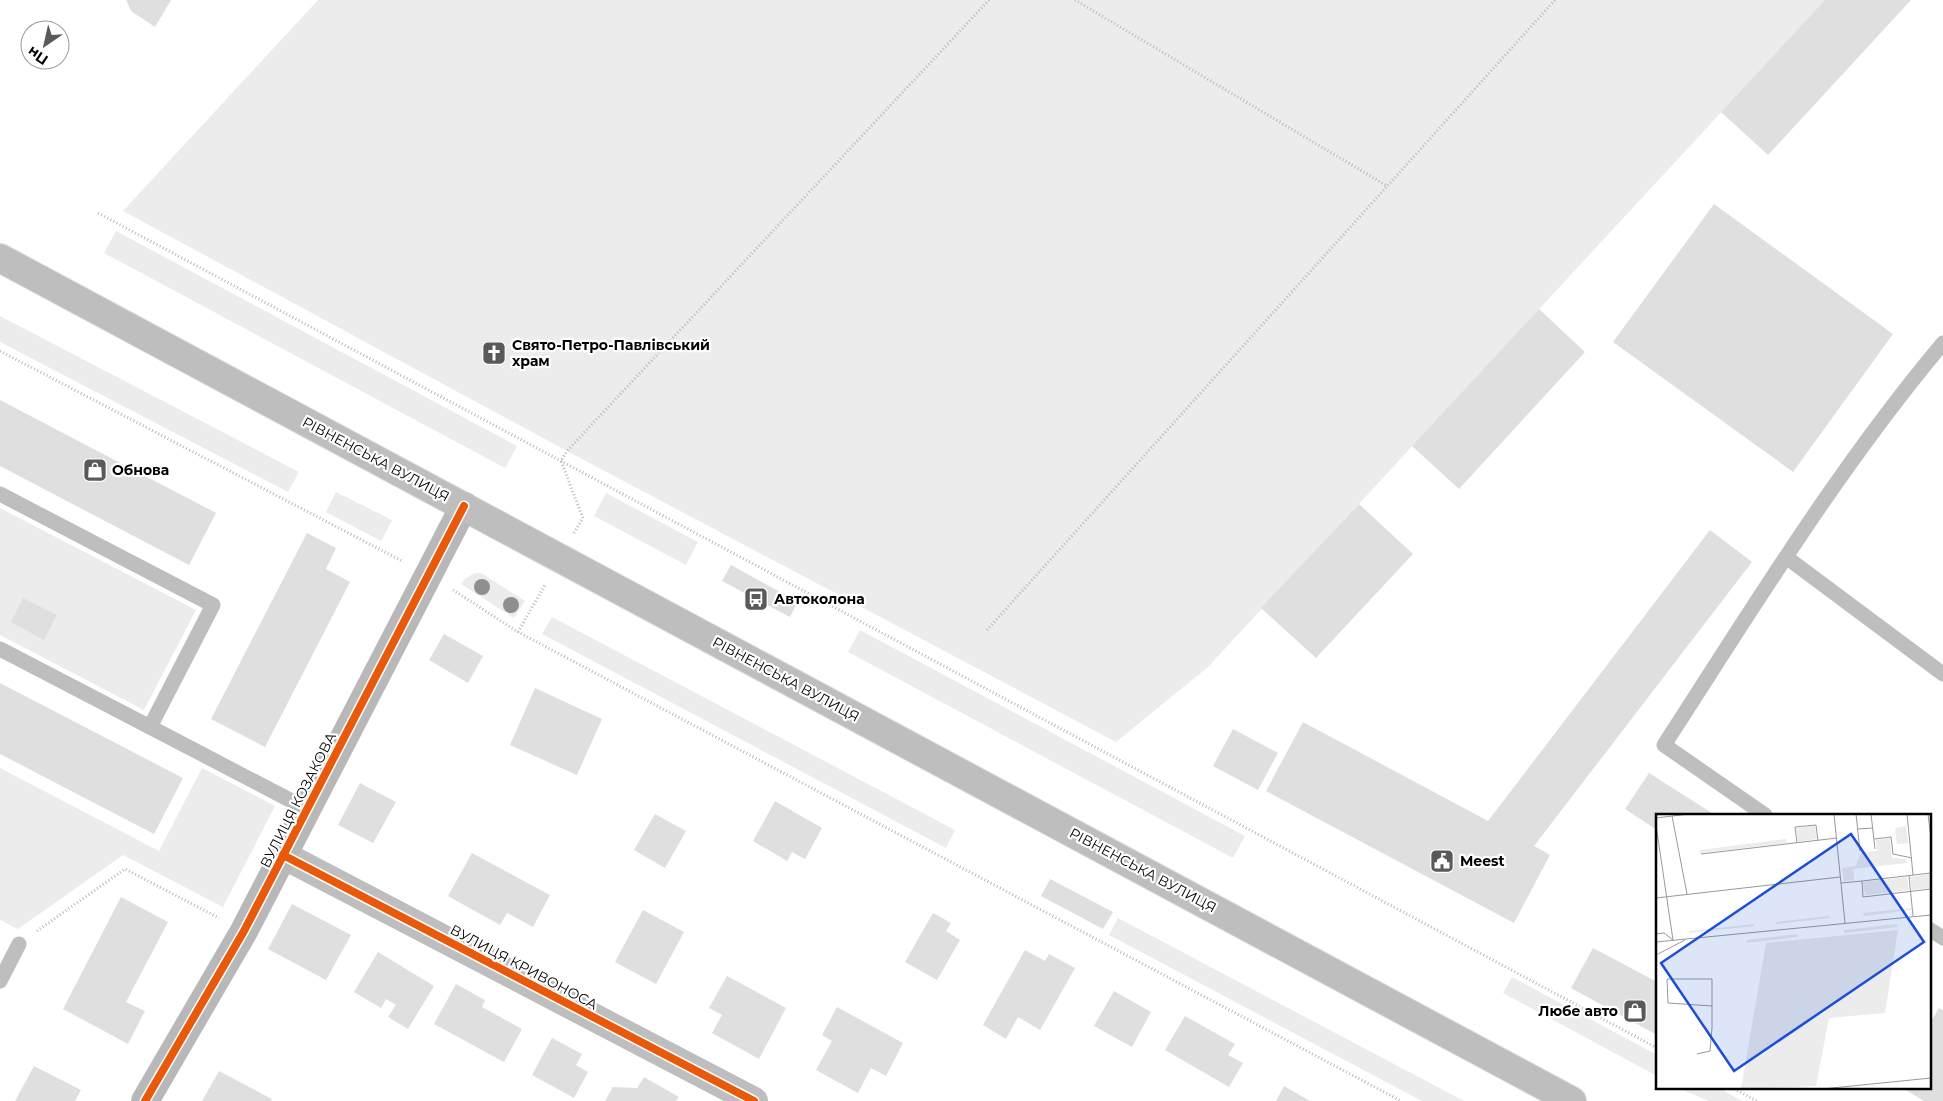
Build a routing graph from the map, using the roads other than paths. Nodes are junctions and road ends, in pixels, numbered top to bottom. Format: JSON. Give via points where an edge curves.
{"nodes":[{"id":1,"x":0,"y":258,"type":"edge"},
{"id":2,"x":1943,"y":343,"type":"edge"},
{"id":3,"x":0,"y":494,"type":"edge"},
{"id":4,"x":464,"y":506,"type":"junction"},
{"id":5,"x":1786,"y":557,"type":"junction"},
{"id":6,"x":0,"y":649,"type":"edge"},
{"id":7,"x":1943,"y":674,"type":"edge"},
{"id":8,"x":150,"y":727,"type":"junction"},
{"id":9,"x":307,"y":809,"type":"junction"},
{"id":10,"x":1764,"y":814,"type":"edge"},
{"id":11,"x":283,"y":855,"type":"junction"},
{"id":12,"x":1930,"y":930,"type":"edge"},
{"id":13,"x":1943,"y":938,"type":"edge"},
{"id":14,"x":19,"y":944,"type":"road end"},
{"id":15,"x":0,"y":981,"type":"edge"},
{"id":16,"x":145,"y":1101,"type":"edge"},
{"id":17,"x":754,"y":1101,"type":"edge"},
{"id":18,"x":1572,"y":1101,"type":"edge"}],
"edges":[{"from":1,"to":4,"type":"main road","name":"РІВНЕНСЬКА ВУЛИЦЯ"},
{"from":2,"to":5,"type":"lane","via":[[1895,400]]},
{"from":3,"to":8,"type":"lane","via":[[213,605]]},
{"from":4,"to":9,"type":"street","name":"ВУЛИЦЯ КОЗАКОВА"},
{"from":4,"to":18,"type":"main road","name":"РІВНЕНСЬКА ВУЛИЦЯ"},
{"from":5,"to":7,"type":"lane"},
{"from":5,"to":10,"type":"lane","via":[[1664,745]]},
{"from":6,"to":8,"type":"lane"},
{"from":8,"to":9,"type":"lane"},
{"from":9,"to":11,"type":"street","name":"ВУЛИЦЯ КОЗАКОВА"},
{"from":11,"to":16,"type":"street","name":"ВУЛИЦЯ КОЗАКОВА","via":[[244,931]]},
{"from":11,"to":17,"type":"main road","name":"ВУЛИЦЯ КРИВОНОСА"},
{"from":12,"to":13,"type":"lane"},
{"from":14,"to":15,"type":"lane"}]}
